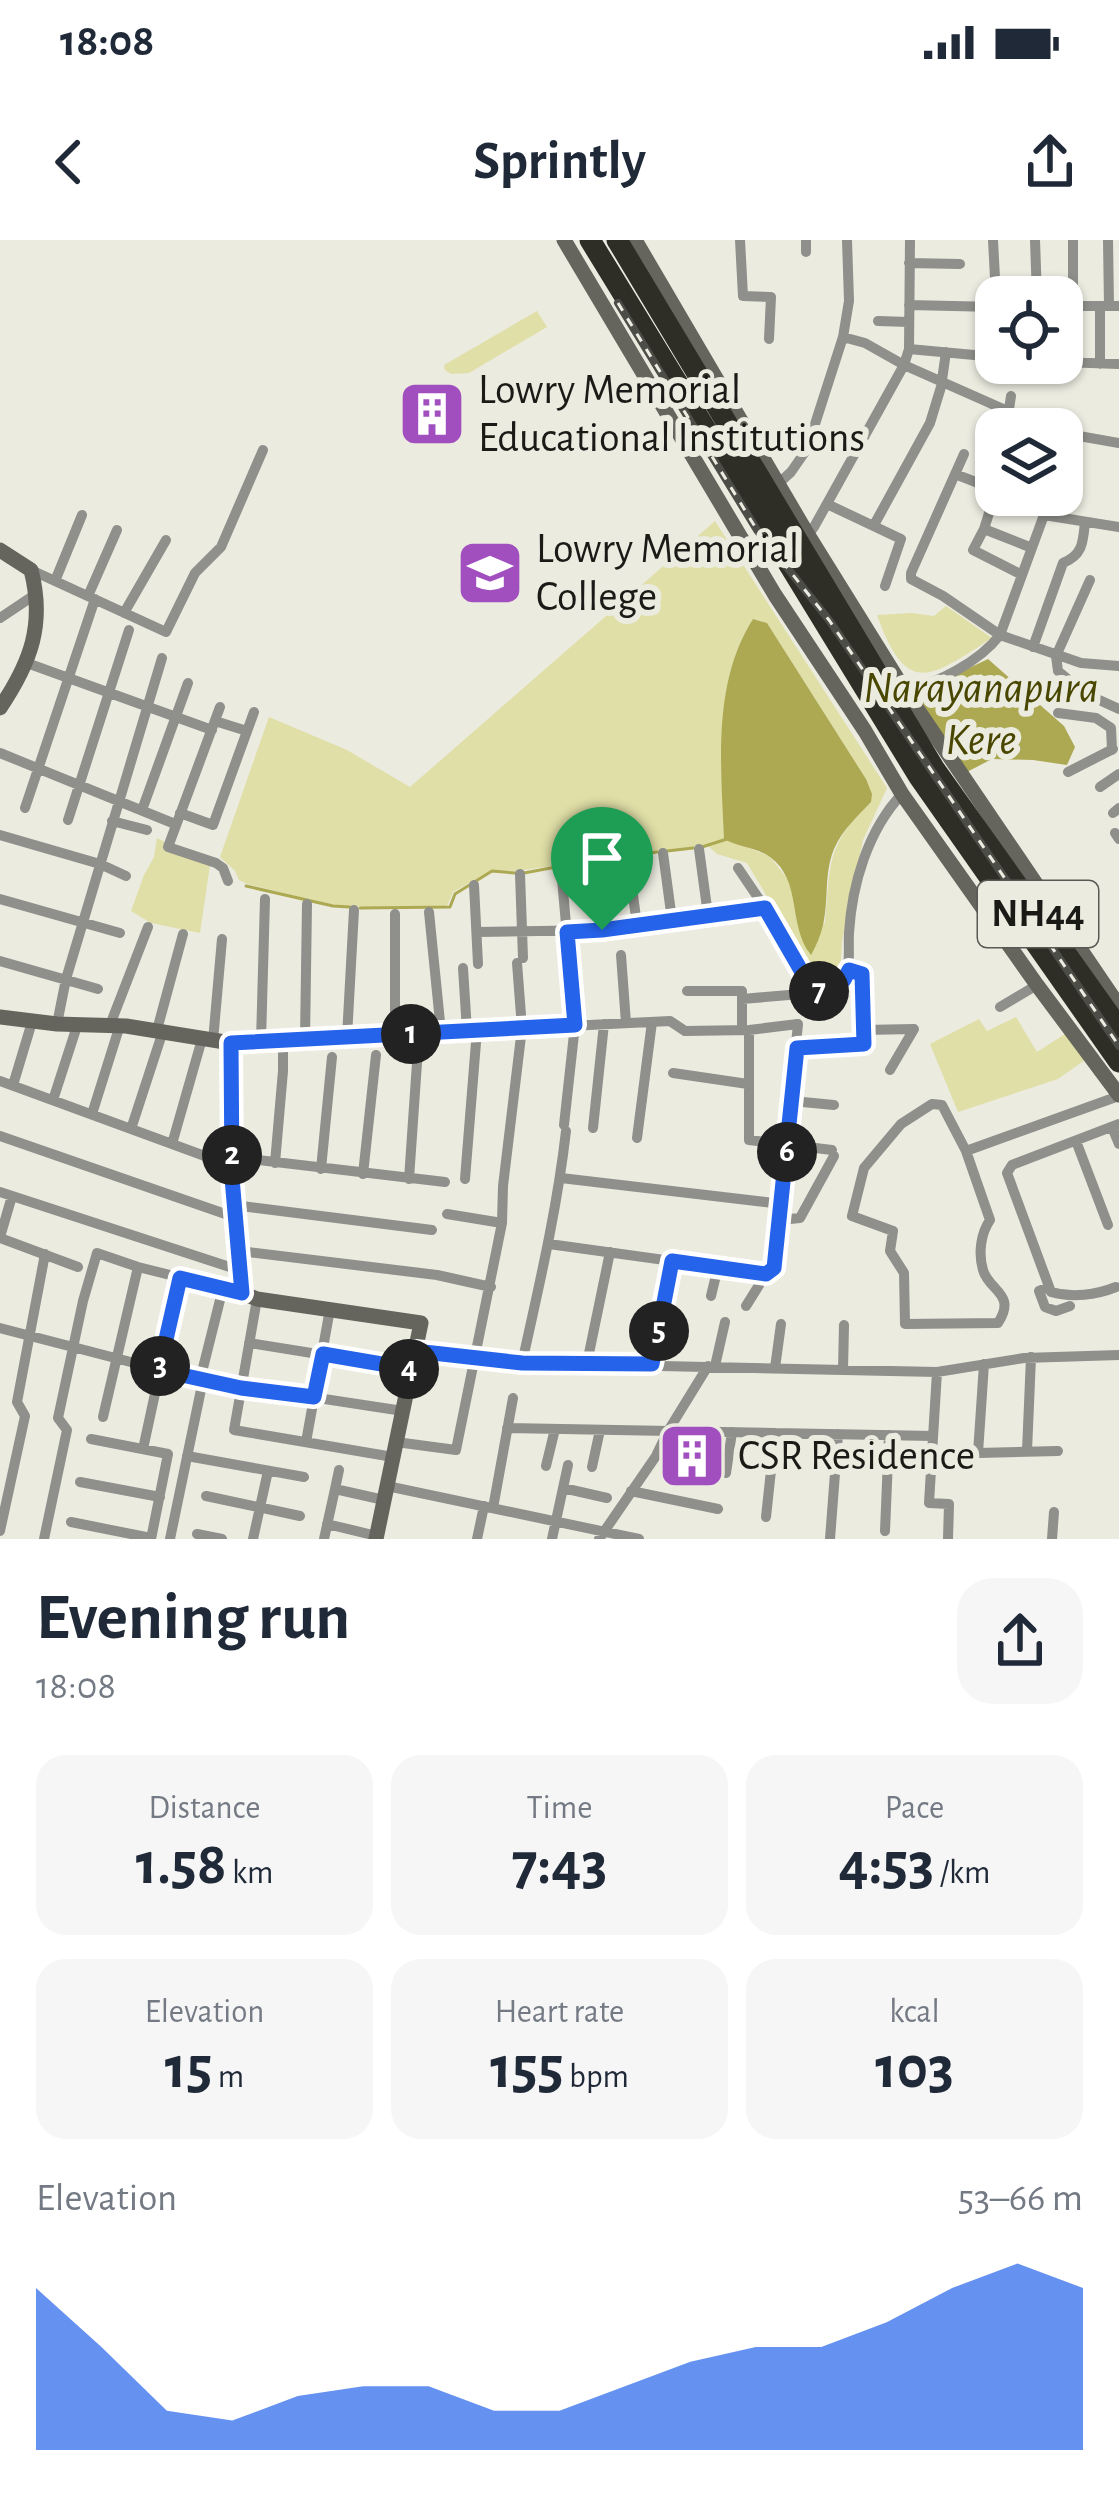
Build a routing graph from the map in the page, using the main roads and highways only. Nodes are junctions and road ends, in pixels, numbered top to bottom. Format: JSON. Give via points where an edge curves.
{"nodes":[{"id":1,"x":590,"y":240,"type":"edge"},
{"id":2,"x":617,"y":240,"type":"edge"},
{"id":3,"x":1119,"y":1028,"type":"edge"},
{"id":4,"x":1119,"y":1061,"type":"edge"}],
"edges":[{"from":1,"to":4,"type":"highway","number":"NH44","via":[[919,777]]},
{"from":2,"to":3,"type":"highway","number":"NH44","via":[[934,768]]}]}
